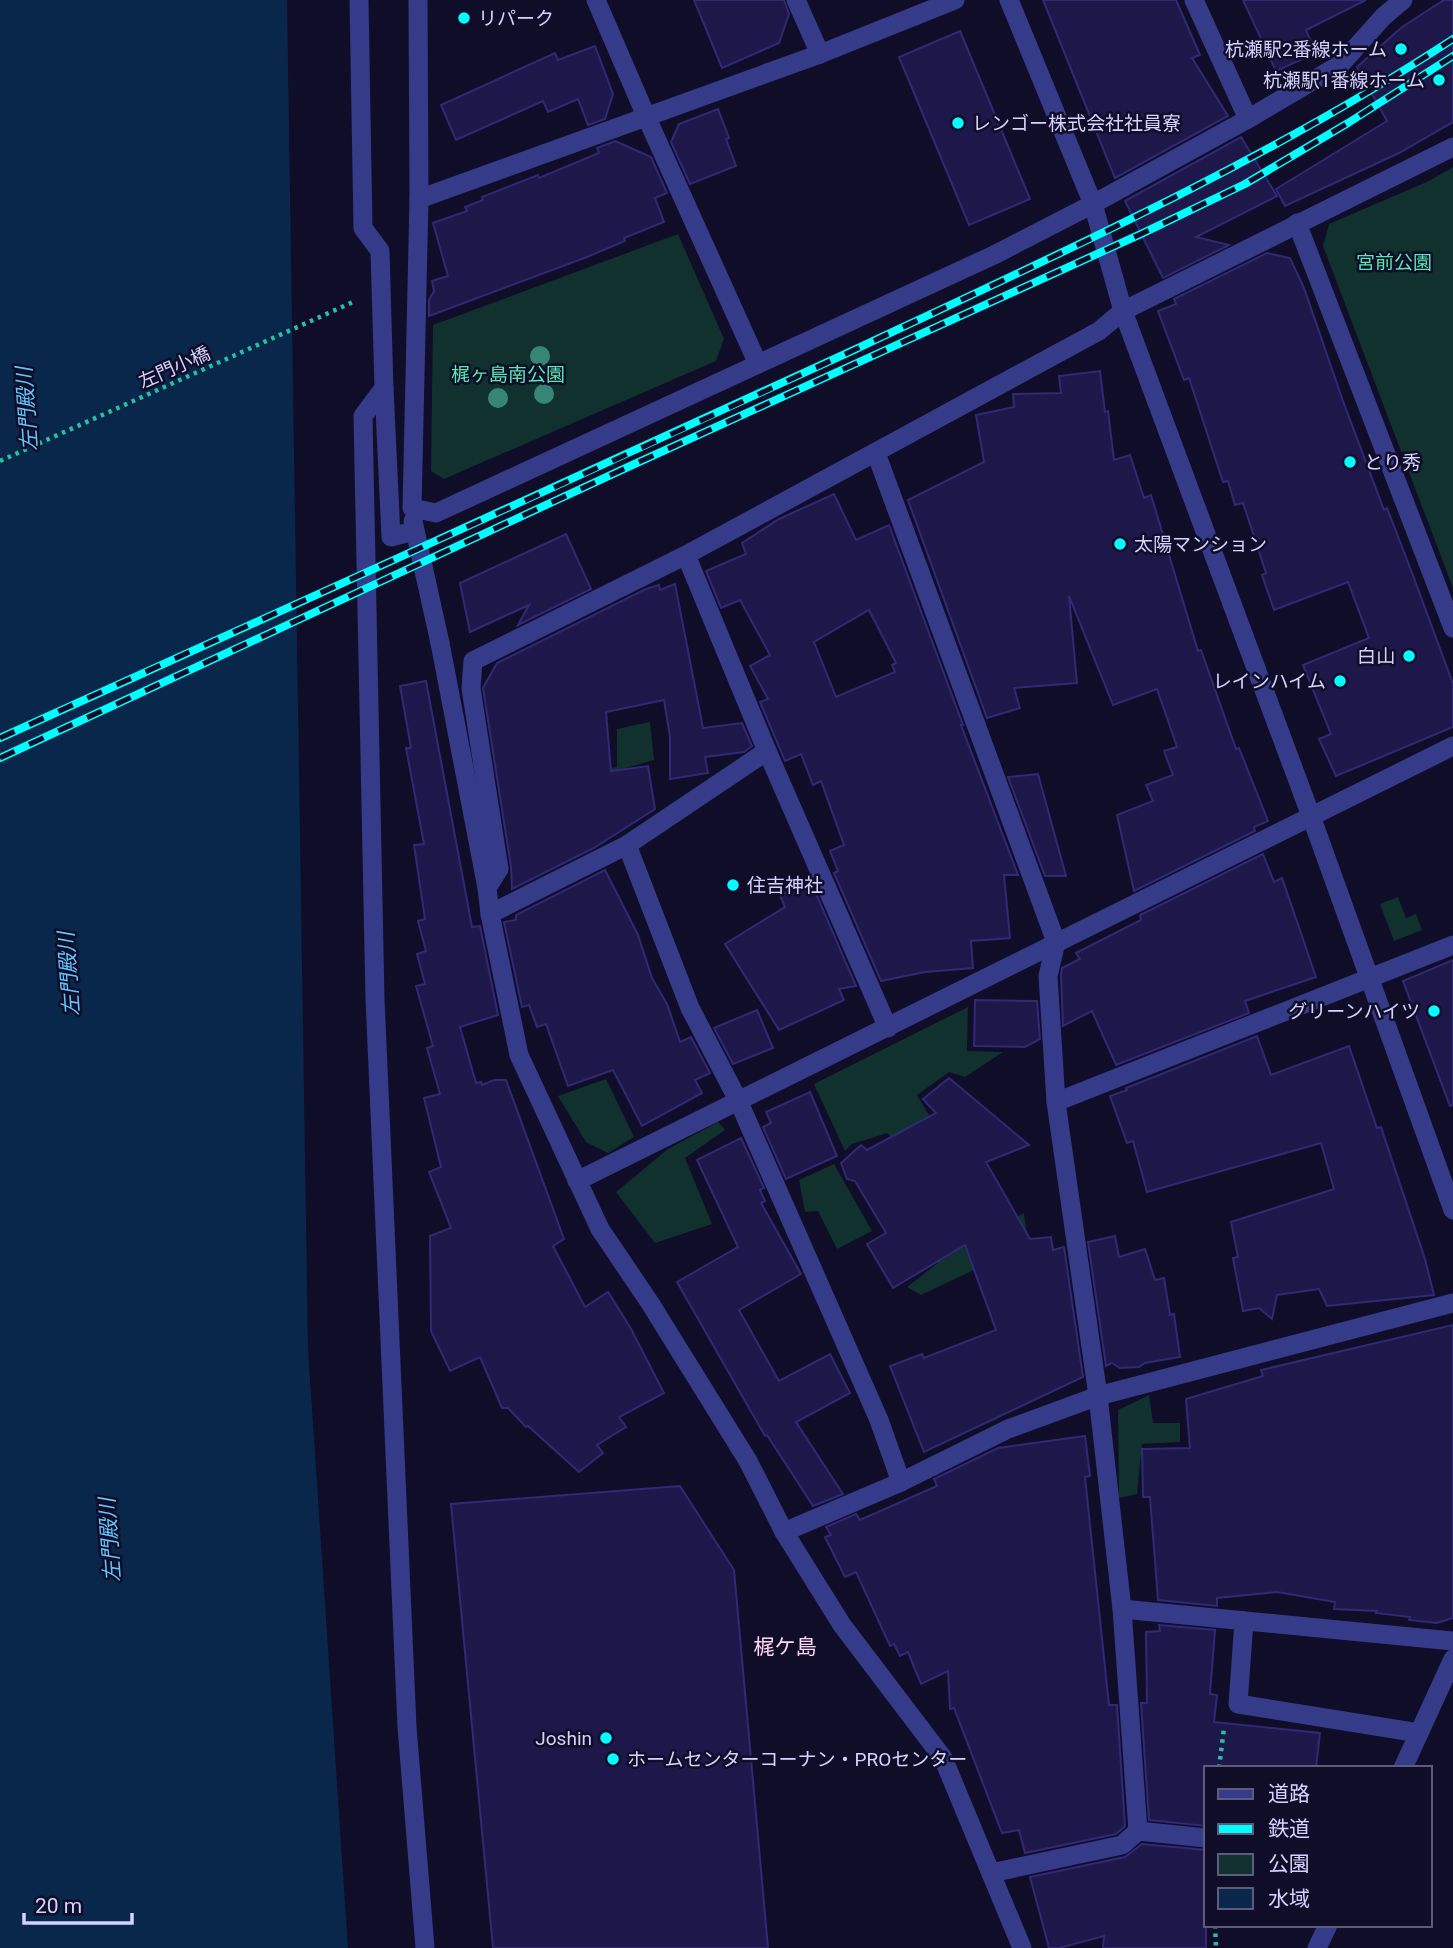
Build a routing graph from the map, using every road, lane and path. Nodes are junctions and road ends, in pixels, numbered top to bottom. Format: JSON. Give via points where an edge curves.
{"nodes":[{"id":1,"x":359,"y":0,"type":"edge"},
{"id":2,"x":418,"y":0,"type":"edge"},
{"id":3,"x":596,"y":0,"type":"edge"},
{"id":4,"x":796,"y":0,"type":"edge"},
{"id":5,"x":955,"y":0,"type":"edge"},
{"id":6,"x":1009,"y":0,"type":"edge"},
{"id":7,"x":1194,"y":0,"type":"edge"},
{"id":8,"x":1403,"y":0,"type":"edge"},
{"id":9,"x":820,"y":54,"type":"junction"},
{"id":10,"x":646,"y":116,"type":"junction"},
{"id":11,"x":1248,"y":119,"type":"junction"},
{"id":12,"x":1453,"y":147,"type":"edge"},
{"id":13,"x":419,"y":199,"type":"junction"},
{"id":14,"x":1093,"y":204,"type":"junction"},
{"id":15,"x":1297,"y":223,"type":"junction"},
{"id":16,"x":360,"y":299,"type":"dead end"},
{"id":17,"x":1123,"y":311,"type":"junction"},
{"id":18,"x":758,"y":365,"type":"junction"},
{"id":19,"x":384,"y":388,"type":"junction"},
{"id":20,"x":876,"y":453,"type":"junction"},
{"id":21,"x":0,"y":461,"type":"edge"},
{"id":22,"x":412,"y":508,"type":"junction"},
{"id":23,"x":414,"y":531,"type":"junction"},
{"id":24,"x":686,"y":555,"type":"junction"},
{"id":25,"x":1453,"y":628,"type":"edge"},
{"id":26,"x":1453,"y":746,"type":"edge"},
{"id":27,"x":766,"y":751,"type":"junction"},
{"id":28,"x":1311,"y":816,"type":"junction"},
{"id":29,"x":627,"y":845,"type":"junction"},
{"id":30,"x":487,"y":888,"type":"junction"},
{"id":31,"x":490,"y":914,"type":"junction"},
{"id":32,"x":1056,"y":942,"type":"junction"},
{"id":33,"x":1453,"y":945,"type":"edge"},
{"id":34,"x":1369,"y":980,"type":"junction"},
{"id":35,"x":888,"y":1028,"type":"junction"},
{"id":36,"x":738,"y":1100,"type":"junction"},
{"id":37,"x":1056,"y":1102,"type":"junction"},
{"id":38,"x":577,"y":1181,"type":"junction"},
{"id":39,"x":1453,"y":1210,"type":"edge"},
{"id":40,"x":1453,"y":1303,"type":"edge"},
{"id":41,"x":1098,"y":1396,"type":"junction"},
{"id":42,"x":901,"y":1482,"type":"junction"},
{"id":43,"x":784,"y":1532,"type":"junction"},
{"id":44,"x":1122,"y":1609,"type":"junction"},
{"id":45,"x":1244,"y":1621,"type":"junction"},
{"id":46,"x":1453,"y":1641,"type":"edge"},
{"id":47,"x":1453,"y":1659,"type":"edge"},
{"id":48,"x":1238,"y":1704,"type":"junction"},
{"id":49,"x":1419,"y":1733,"type":"junction"},
{"id":50,"x":1219,"y":1766,"type":"edge"},
{"id":51,"x":1404,"y":1766,"type":"edge"},
{"id":52,"x":1138,"y":1831,"type":"junction"},
{"id":53,"x":1204,"y":1838,"type":"edge"},
{"id":54,"x":991,"y":1873,"type":"junction"},
{"id":55,"x":1214,"y":1927,"type":"edge"},
{"id":56,"x":1327,"y":1927,"type":"edge"},
{"id":57,"x":425,"y":1948,"type":"edge"},
{"id":58,"x":1022,"y":1948,"type":"edge"},
{"id":59,"x":1216,"y":1948,"type":"edge"},
{"id":60,"x":1317,"y":1948,"type":"edge"}],
"edges":[{"from":1,"to":19,"type":"street","via":[[363,228],[380,251]]},
{"from":2,"to":13,"type":"street"},
{"from":3,"to":10,"type":"street"},
{"from":4,"to":9,"type":"street"},
{"from":5,"to":9,"type":"street"},
{"from":6,"to":14,"type":"street"},
{"from":7,"to":11,"type":"street"},
{"from":8,"to":11,"type":"street","via":[[1341,64]]},
{"from":9,"to":10,"type":"street"},
{"from":10,"to":13,"type":"street"},
{"from":10,"to":18,"type":"street"},
{"from":11,"to":14,"type":"street"},
{"from":12,"to":15,"type":"street"},
{"from":13,"to":22,"type":"street"},
{"from":14,"to":17,"type":"street"},
{"from":14,"to":18,"type":"street"},
{"from":15,"to":17,"type":"street"},
{"from":15,"to":25,"type":"street"},
{"from":16,"to":21,"type":"path","name":"左門小橋"},
{"from":17,"to":20,"type":"street","via":[[1099,331]]},
{"from":17,"to":28,"type":"street"},
{"from":18,"to":22,"type":"street","via":[[436,513]]},
{"from":19,"to":23,"type":"street","via":[[391,537]]},
{"from":19,"to":57,"type":"street","via":[[363,416],[375,999],[407,1727]]},
{"from":20,"to":24,"type":"street"},
{"from":20,"to":32,"type":"street"},
{"from":22,"to":23,"type":"street"},
{"from":23,"to":30,"type":"street"},
{"from":24,"to":27,"type":"street"},
{"from":24,"to":30,"type":"street","via":[[473,662],[471,688],[499,869]]},
{"from":26,"to":28,"type":"street"},
{"from":27,"to":29,"type":"street"},
{"from":27,"to":35,"type":"street"},
{"from":28,"to":32,"type":"street"},
{"from":28,"to":34,"type":"street"},
{"from":29,"to":31,"type":"street"},
{"from":29,"to":36,"type":"street","via":[[690,1008]]},
{"from":30,"to":31,"type":"street"},
{"from":31,"to":38,"type":"street","via":[[519,1055]]},
{"from":32,"to":35,"type":"street"},
{"from":32,"to":37,"type":"street","via":[[1048,976]]},
{"from":33,"to":34,"type":"street"},
{"from":34,"to":37,"type":"street"},
{"from":34,"to":39,"type":"street"},
{"from":35,"to":36,"type":"street"},
{"from":36,"to":38,"type":"street"},
{"from":36,"to":42,"type":"street","via":[[879,1420]]},
{"from":37,"to":41,"type":"street"},
{"from":38,"to":43,"type":"street","via":[[600,1229],[748,1461]]},
{"from":40,"to":41,"type":"street"},
{"from":41,"to":42,"type":"street","via":[[1008,1429]]},
{"from":41,"to":44,"type":"street"},
{"from":42,"to":43,"type":"street"},
{"from":43,"to":54,"type":"street","via":[[842,1625],[943,1758]]},
{"from":44,"to":45,"type":"street"},
{"from":44,"to":52,"type":"street"},
{"from":45,"to":46,"type":"street"},
{"from":45,"to":48,"type":"street"},
{"from":47,"to":49,"type":"street"},
{"from":48,"to":49,"type":"street"},
{"from":48,"to":50,"type":"path","via":[[1226,1715]]},
{"from":49,"to":51,"type":"street"},
{"from":52,"to":53,"type":"street"},
{"from":52,"to":54,"type":"street","via":[[1122,1844]]},
{"from":54,"to":58,"type":"street"},
{"from":55,"to":59,"type":"path"},
{"from":56,"to":60,"type":"street"}]}
